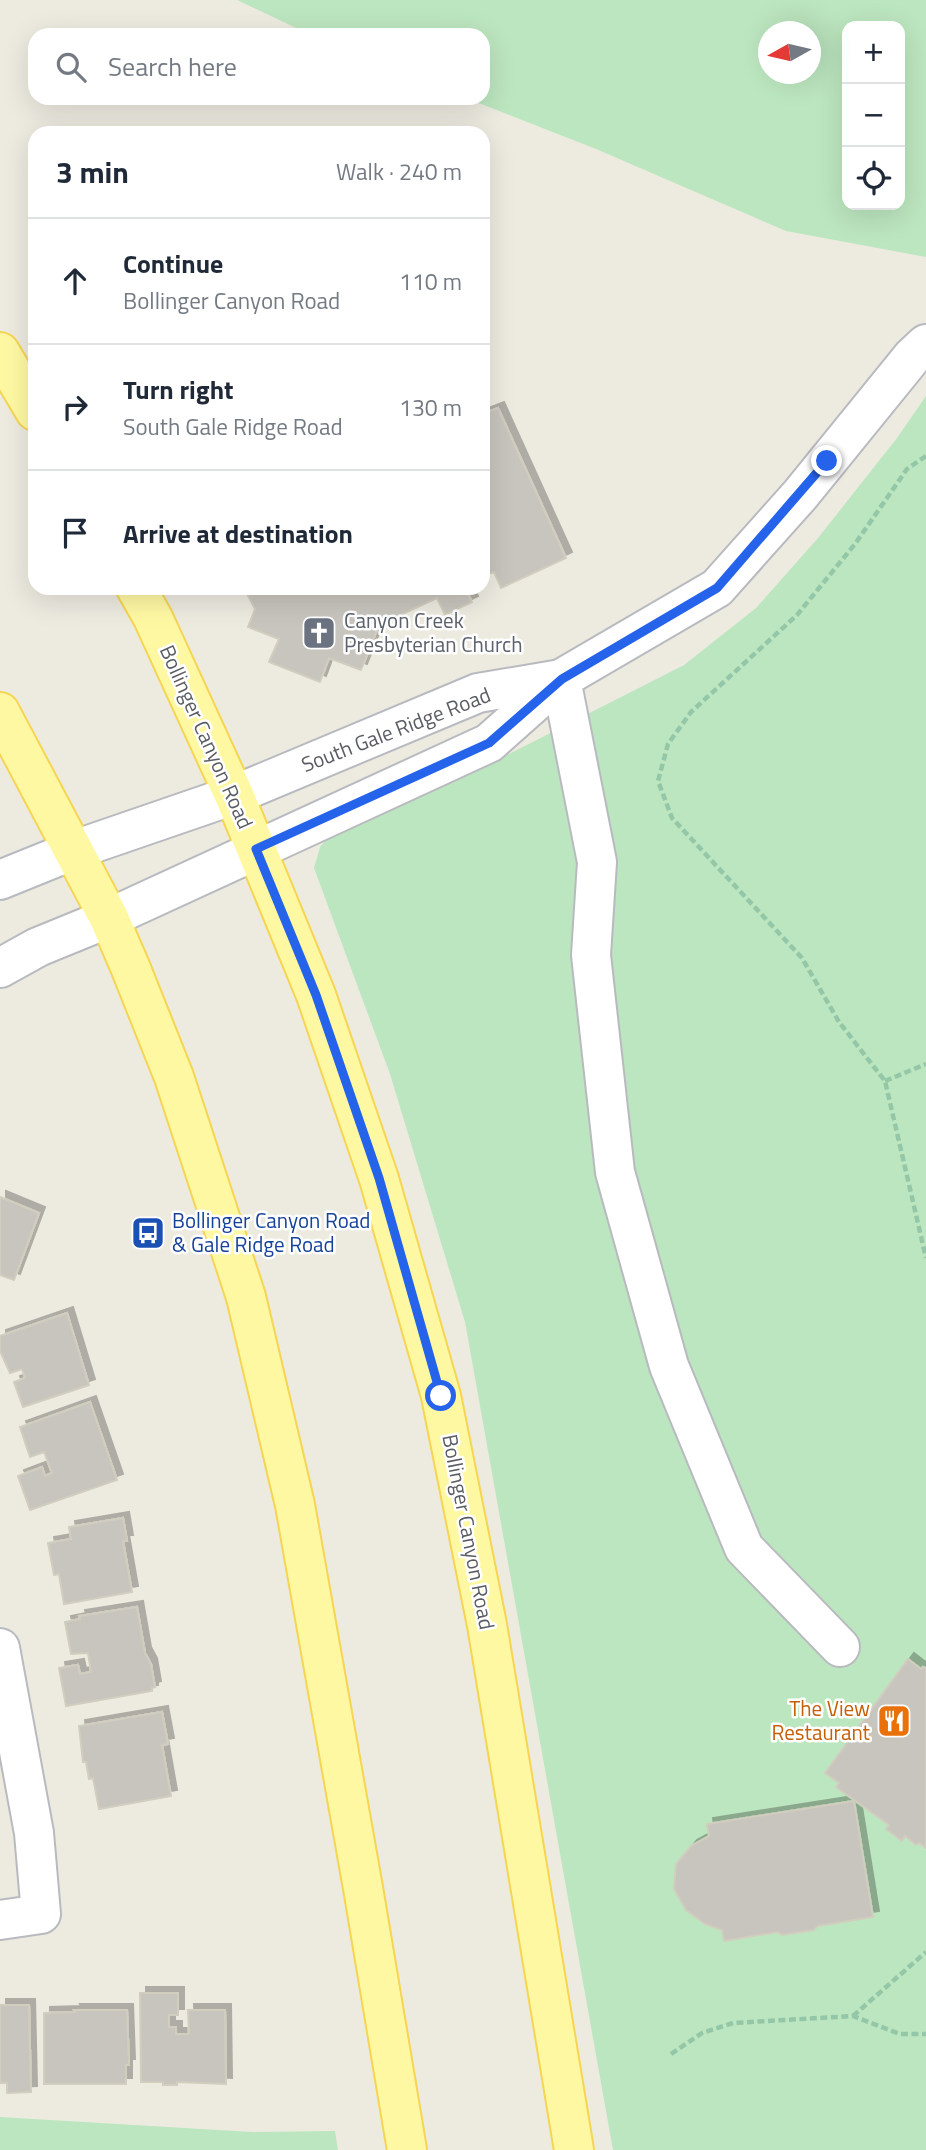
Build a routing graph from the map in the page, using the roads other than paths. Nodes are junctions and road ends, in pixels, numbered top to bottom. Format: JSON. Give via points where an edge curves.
{"nodes":[{"id":1,"x":926,"y":344,"type":"edge"},
{"id":2,"x":0,"y":352,"type":"edge"},
{"id":3,"x":28,"y":399,"type":"edge"},
{"id":4,"x":140,"y":595,"type":"edge"},
{"id":5,"x":562,"y":679,"type":"junction"},
{"id":6,"x":0,"y":712,"type":"edge"},
{"id":7,"x":234,"y":795,"type":"junction"},
{"id":8,"x":256,"y":849,"type":"junction"},
{"id":9,"x":74,"y":850,"type":"junction"},
{"id":10,"x":0,"y":880,"type":"edge"},
{"id":11,"x":109,"y":918,"type":"junction"},
{"id":12,"x":0,"y":968,"type":"edge"},
{"id":13,"x":840,"y":1647,"type":"dead end"},
{"id":14,"x":0,"y":1648,"type":"edge"},
{"id":15,"x":0,"y":1920,"type":"edge"},
{"id":16,"x":407,"y":2150,"type":"edge"},
{"id":17,"x":574,"y":2150,"type":"edge"}],
"edges":[{"from":1,"to":5,"type":"street","name":"South Gale Ridge Road","via":[[717,588]]},
{"from":2,"to":3,"type":"main road"},
{"from":4,"to":7,"type":"main road","name":"Bollinger Canyon Road"},
{"from":5,"to":7,"type":"street","name":"South Gale Ridge Road","via":[[478,694]]},
{"from":5,"to":8,"type":"street","name":"South Gale Ridge Road","via":[[489,743]]},
{"from":5,"to":13,"type":"street","via":[[597,862],[591,955],[615,1172],[666,1353],[744,1548]]},
{"from":6,"to":9,"type":"main road"},
{"from":7,"to":8,"type":"main road","name":"Bollinger Canyon Road"},
{"from":7,"to":9,"type":"street","name":"South Gale Ridge Road"},
{"from":8,"to":11,"type":"street","name":"South Gale Ridge Road"},
{"from":8,"to":17,"type":"main road","name":"Bollinger Canyon Road","via":[[316,995],[379,1178],[441,1396],[487,1625]]},
{"from":9,"to":10,"type":"street","name":"South Gale Ridge Road"},
{"from":9,"to":11,"type":"main road"},
{"from":11,"to":12,"type":"street","name":"South Gale Ridge Road"},
{"from":11,"to":16,"type":"main road","via":[[174,1077],[246,1297],[295,1505]]},
{"from":14,"to":15,"type":"street","via":[[34,1833],[40,1914]]}]}
